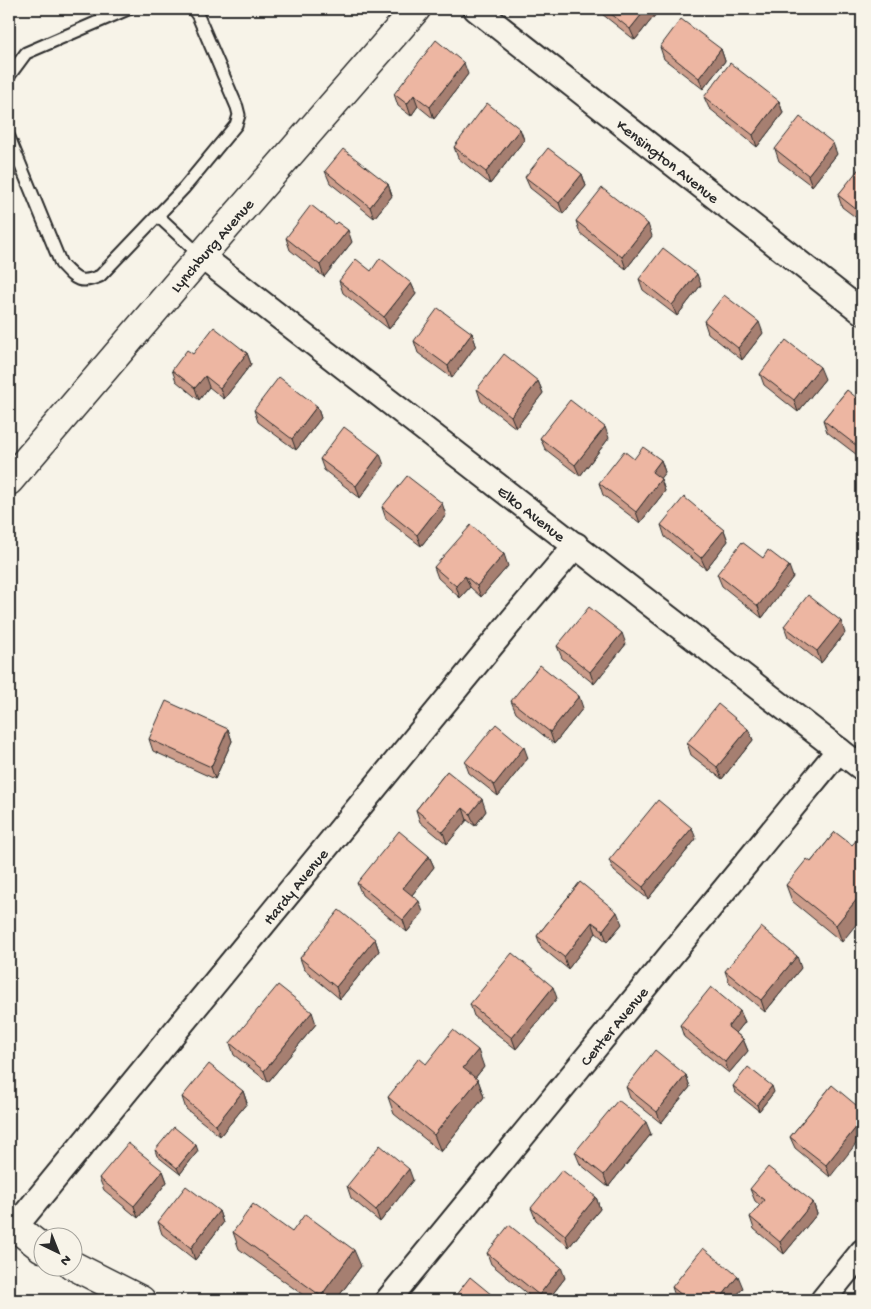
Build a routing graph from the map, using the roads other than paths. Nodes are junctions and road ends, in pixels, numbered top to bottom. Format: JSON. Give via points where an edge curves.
{"nodes":[{"id":1,"x":193,"y":9,"type":"edge"},
{"id":2,"x":416,"y":9,"type":"edge"},
{"id":3,"x":476,"y":9,"type":"edge"},
{"id":4,"x":124,"y":10,"type":"edge"},
{"id":5,"x":9,"y":76,"type":"edge"},
{"id":6,"x":9,"y":137,"type":"edge"},
{"id":7,"x":158,"y":216,"type":"junction"},
{"id":8,"x":201,"y":256,"type":"junction"},
{"id":9,"x":862,"y":312,"type":"edge"},
{"id":10,"x":9,"y":481,"type":"edge"},
{"id":11,"x":576,"y":545,"type":"junction"},
{"id":12,"x":839,"y":750,"type":"junction"},
{"id":13,"x":862,"y":768,"type":"edge"},
{"id":14,"x":12,"y":1224,"type":"edge"},
{"id":15,"x":32,"y":1240,"type":"edge"},
{"id":16,"x":862,"y":1252,"type":"edge"},
{"id":17,"x":82,"y":1270,"type":"edge"},
{"id":18,"x":141,"y":1300,"type":"edge"},
{"id":19,"x":388,"y":1300,"type":"edge"},
{"id":20,"x":822,"y":1300,"type":"edge"}],
"edges":[{"from":1,"to":7,"type":"lane","via":[[239,115],[236,125]]},
{"from":2,"to":8,"type":"street","name":"Lynchburg Avenue"},
{"from":3,"to":9,"type":"street","name":"Kensington Avenue"},
{"from":4,"to":5,"type":"lane","via":[[26,53]]},
{"from":6,"to":7,"type":"lane","via":[[61,264],[80,280],[100,276]]},
{"from":7,"to":8,"type":"lane"},
{"from":8,"to":10,"type":"street","name":"Lynchburg Avenue"},
{"from":8,"to":11,"type":"street","name":"Elko Avenue"},
{"from":11,"to":12,"type":"street","name":"Elko Avenue"},
{"from":11,"to":14,"type":"street","name":"Hardy Avenue"},
{"from":12,"to":13,"type":"street","name":"Elko Avenue"},
{"from":12,"to":19,"type":"street","name":"Center Avenue"},
{"from":14,"to":15,"type":"street"},
{"from":16,"to":20,"type":"street"},
{"from":17,"to":18,"type":"street"}]}
